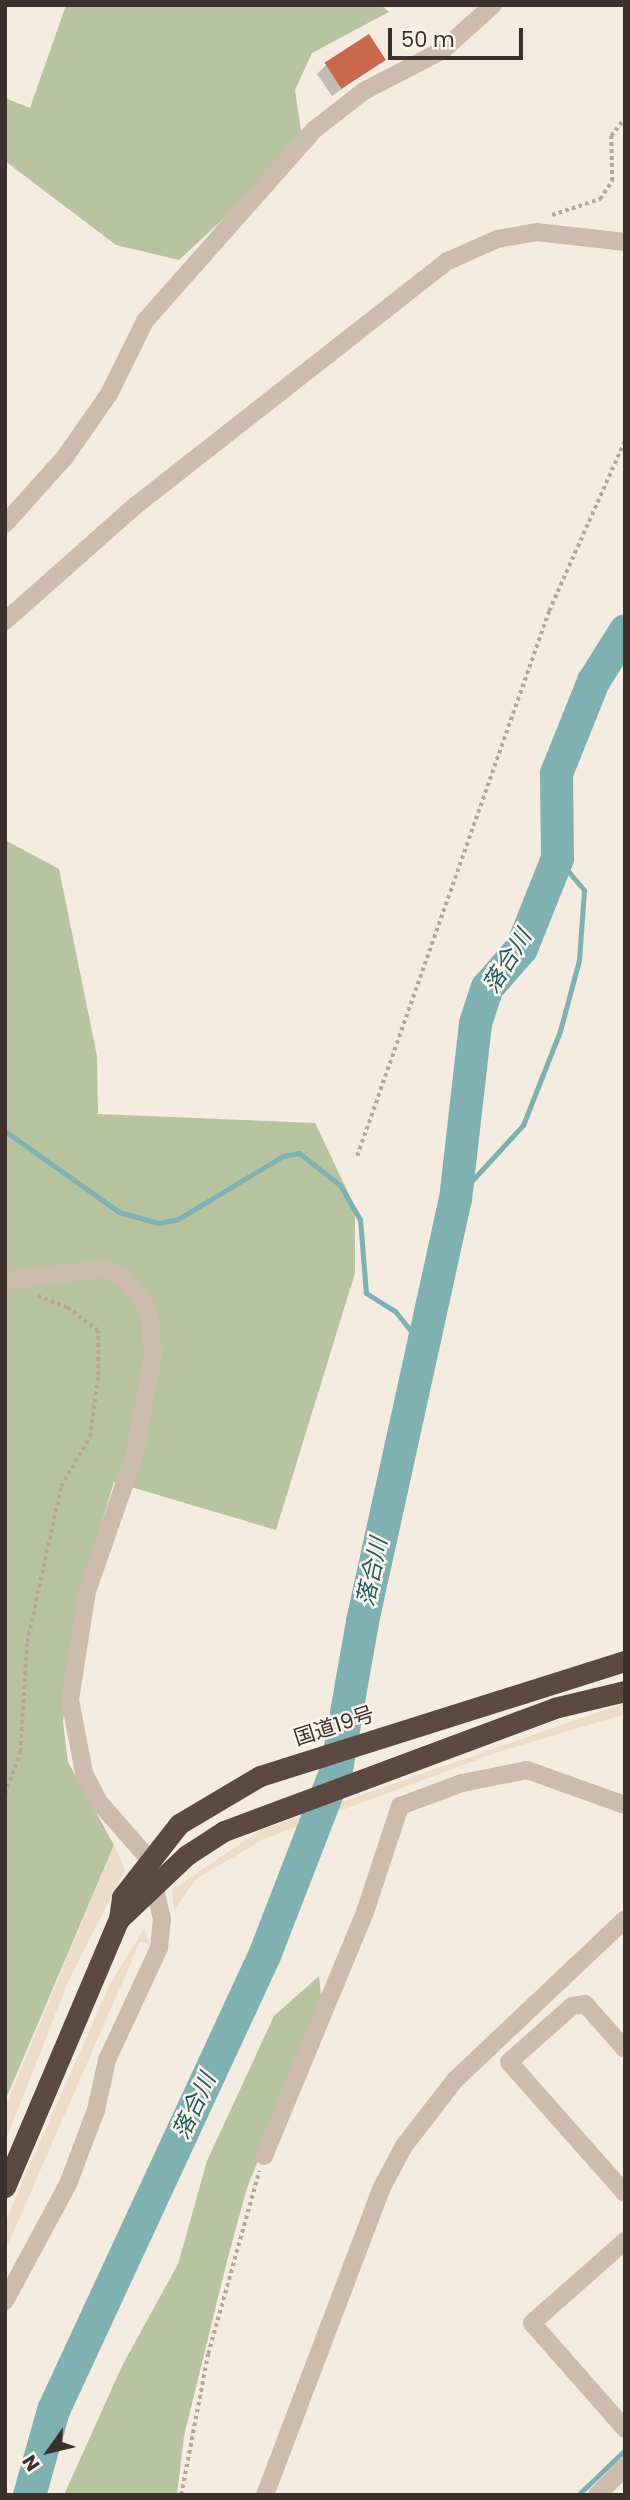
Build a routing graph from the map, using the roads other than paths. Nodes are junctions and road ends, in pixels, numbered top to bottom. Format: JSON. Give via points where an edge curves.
{"nodes":[{"id":1,"x":493,"y":5,"type":"edge"},
{"id":2,"x":625,"y":242,"type":"edge"},
{"id":3,"x":5,"y":524,"type":"edge"},
{"id":4,"x":5,"y":621,"type":"edge"},
{"id":5,"x":5,"y":1280,"type":"edge"},
{"id":6,"x":625,"y":1661,"type":"edge"},
{"id":7,"x":625,"y":1691,"type":"edge"},
{"id":8,"x":625,"y":1805,"type":"edge"},
{"id":9,"x":148,"y":1858,"type":"junction"},
{"id":10,"x":155,"y":1889,"type":"junction"},
{"id":11,"x":119,"y":1919,"type":"junction"},
{"id":12,"x":625,"y":1919,"type":"edge"},
{"id":13,"x":625,"y":2049,"type":"edge"},
{"id":14,"x":264,"y":2156,"type":"road end"},
{"id":15,"x":5,"y":2187,"type":"edge"},
{"id":16,"x":625,"y":2193,"type":"edge"},
{"id":17,"x":625,"y":2242,"type":"edge"},
{"id":18,"x":5,"y":2301,"type":"edge"},
{"id":19,"x":625,"y":2429,"type":"edge"},
{"id":20,"x":625,"y":2467,"type":"edge"},
{"id":21,"x":265,"y":2495,"type":"edge"},
{"id":22,"x":597,"y":2495,"type":"edge"}],
"edges":[{"from":1,"to":3,"type":"street","via":[[443,50],[363,91],[314,130],[145,321],[109,394],[65,457]]},
{"from":2,"to":4,"type":"street","via":[[536,232],[470,250],[426,275],[146,498]]},
{"from":5,"to":9,"type":"street","via":[[103,1269],[123,1277],[149,1310],[153,1356],[134,1457],[88,1591],[70,1700],[83,1773]]},
{"from":6,"to":9,"type":"highway","name":"国道19号","via":[[260,1776],[199,1807]]},
{"from":7,"to":10,"type":"highway","name":"国道19号","via":[[554,1708],[270,1811],[187,1855]]},
{"from":8,"to":14,"type":"street","via":[[527,1770],[462,1783],[400,1806],[365,1912]]},
{"from":9,"to":10,"type":"street"},
{"from":9,"to":11,"type":"highway","name":"国道19号","via":[[121,1897]]},
{"from":10,"to":11,"type":"highway","name":"国道19号"},
{"from":10,"to":18,"type":"street","via":[[159,1948],[121,2024],[68,2184]]},
{"from":11,"to":15,"type":"highway","name":"国道19号"},
{"from":12,"to":21,"type":"street","via":[[455,2080],[404,2146],[381,2189]]},
{"from":13,"to":16,"type":"street","via":[[585,2004],[572,2006],[509,2062]]},
{"from":17,"to":19,"type":"street","via":[[532,2323]]},
{"from":20,"to":22,"type":"street"}]}
